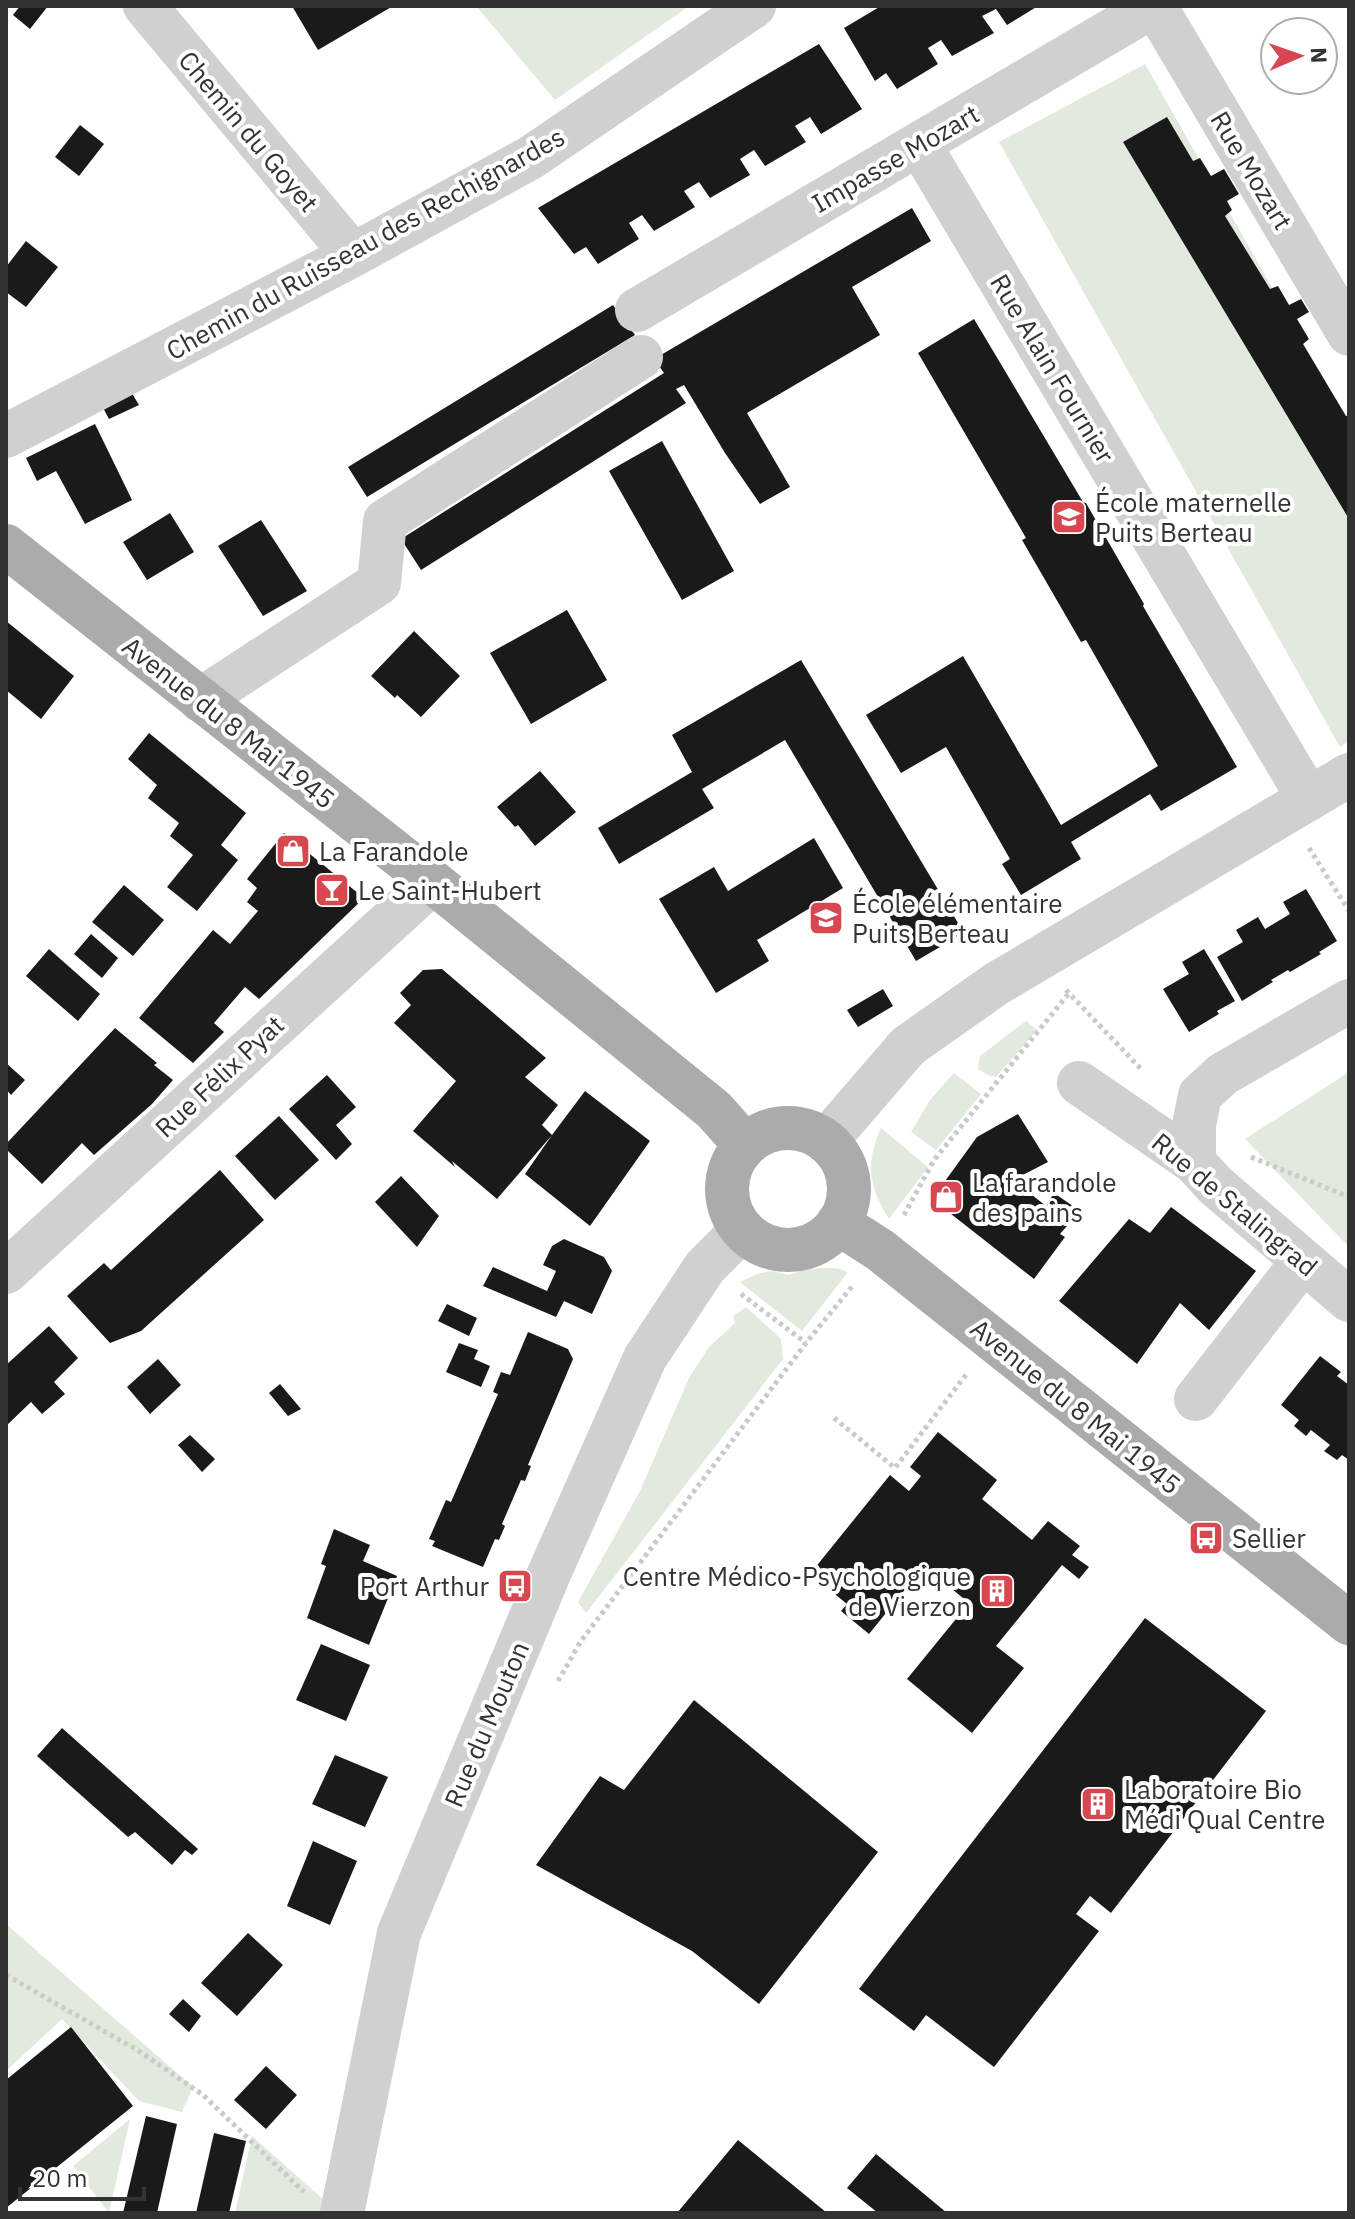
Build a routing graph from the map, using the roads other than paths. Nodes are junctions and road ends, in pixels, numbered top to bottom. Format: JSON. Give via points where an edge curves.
{"nodes":[{"id":1,"x":145,"y":6,"type":"edge"},
{"id":2,"x":754,"y":6,"type":"edge"},
{"id":3,"x":1154,"y":6,"type":"edge"},
{"id":4,"x":919,"y":144,"type":"junction"},
{"id":5,"x":353,"y":255,"type":"junction"},
{"id":6,"x":637,"y":310,"type":"dead end"},
{"id":7,"x":1349,"y":334,"type":"edge"},
{"id":8,"x":641,"y":357,"type":"dead end"},
{"id":9,"x":6,"y":436,"type":"edge"},
{"id":10,"x":6,"y":546,"type":"edge"},
{"id":11,"x":200,"y":700,"type":"junction"},
{"id":12,"x":1349,"y":775,"type":"edge"},
{"id":13,"x":1298,"y":805,"type":"junction"},
{"id":14,"x":433,"y":882,"type":"junction"},
{"id":15,"x":1349,"y":1001,"type":"edge"},
{"id":16,"x":1079,"y":1083,"type":"dead end"},
{"id":17,"x":826,"y":1141,"type":"junction"},
{"id":18,"x":745,"y":1145,"type":"junction"},
{"id":19,"x":1194,"y":1162,"type":"junction"},
{"id":20,"x":838,"y":1223,"type":"junction"},
{"id":21,"x":742,"y":1230,"type":"junction"},
{"id":22,"x":1303,"y":1261,"type":"junction"},
{"id":23,"x":6,"y":1272,"type":"edge"},
{"id":24,"x":1349,"y":1300,"type":"edge"},
{"id":25,"x":1196,"y":1399,"type":"dead end"},
{"id":26,"x":1349,"y":1623,"type":"edge"},
{"id":27,"x":328,"y":2208,"type":"edge"}],
"edges":[{"from":1,"to":5,"type":"street","name":"Chemin du Goyet"},
{"from":2,"to":5,"type":"street","name":"Chemin du Ruisseau des Rechignardes","via":[[530,158]]},
{"from":3,"to":4,"type":"street","name":"Impasse Mozart"},
{"from":3,"to":7,"type":"street","name":"Rue Mozart"},
{"from":4,"to":6,"type":"street","name":"Impasse Mozart"},
{"from":4,"to":13,"type":"street","name":"Rue Alain Fournier"},
{"from":5,"to":9,"type":"street","name":"Chemin du Ruisseau des Rechignardes"},
{"from":8,"to":11,"type":"street","via":[[385,521],[379,583]]},
{"from":10,"to":11,"type":"main road","name":"Avenue du 8 Mai 1945"},
{"from":11,"to":14,"type":"main road","name":"Avenue du 8 Mai 1945"},
{"from":12,"to":13,"type":"street"},
{"from":13,"to":17,"type":"street","via":[[1023,967],[908,1046]]},
{"from":14,"to":18,"type":"main road","name":"Avenue du 8 Mai 1945","via":[[714,1110]]},
{"from":14,"to":23,"type":"street","name":"Rue Félix Pyat"},
{"from":15,"to":19,"type":"street","via":[[1223,1074],[1200,1095]]},
{"from":16,"to":19,"type":"street","name":"Rue de Stalingrad"},
{"from":17,"to":18,"type":"main road","via":[[793,1128],[760,1135]]},
{"from":17,"to":20,"type":"main road","via":[[838,1154],[849,1189]]},
{"from":18,"to":21,"type":"main road","via":[[734,1160],[727,1187],[732,1215]]},
{"from":19,"to":22,"type":"street","name":"Rue de Stalingrad"},
{"from":20,"to":21,"type":"main road","via":[[810,1247],[792,1250],[756,1242]]},
{"from":20,"to":26,"type":"main road","name":"Avenue du 8 Mai 1945","via":[[880,1250]]},
{"from":21,"to":27,"type":"street","name":"Rue du Mouton","via":[[705,1267],[645,1358],[548,1576],[399,1933]]},
{"from":22,"to":24,"type":"street","name":"Rue de Stalingrad"},
{"from":22,"to":25,"type":"street"}]}
